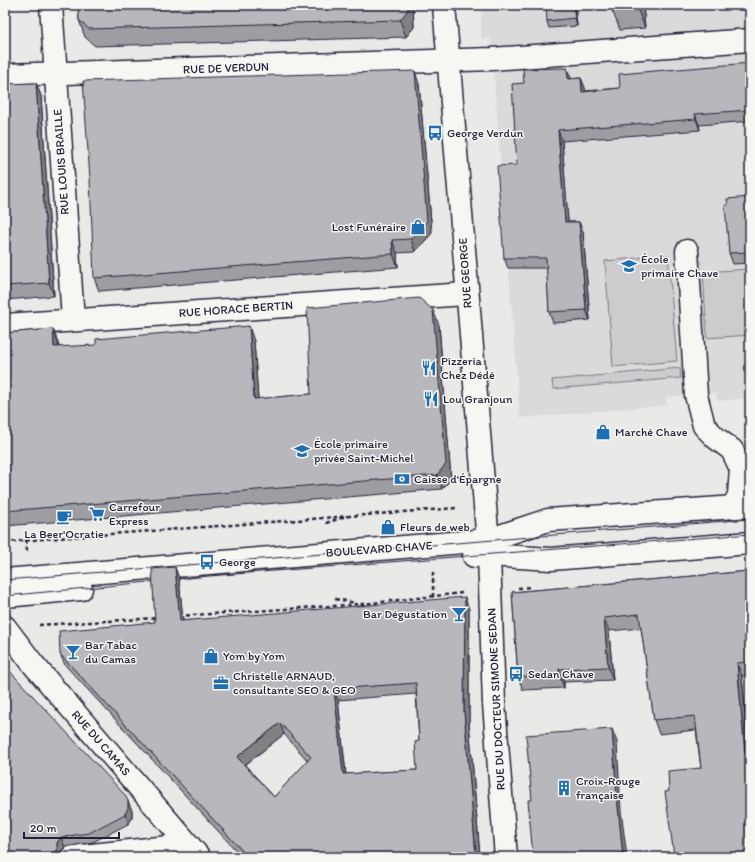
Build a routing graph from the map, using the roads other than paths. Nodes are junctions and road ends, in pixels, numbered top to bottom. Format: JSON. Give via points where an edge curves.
{"nodes":[{"id":1,"x":50,"y":5,"type":"edge"},
{"id":2,"x":444,"y":5,"type":"edge"},
{"id":3,"x":750,"y":40,"type":"edge"},
{"id":4,"x":448,"y":60,"type":"junction"},
{"id":5,"x":55,"y":73,"type":"junction"},
{"id":6,"x":5,"y":75,"type":"edge"},
{"id":7,"x":687,"y":251,"type":"dead end"},
{"id":8,"x":466,"y":294,"type":"junction"},
{"id":9,"x":73,"y":319,"type":"junction"},
{"id":10,"x":5,"y":325,"type":"edge"},
{"id":11,"x":741,"y":506,"type":"edge"},
{"id":12,"x":750,"y":543,"type":"edge"},
{"id":13,"x":488,"y":548,"type":"junction"},
{"id":14,"x":5,"y":580,"type":"edge"},
{"id":15,"x":5,"y":596,"type":"edge"},
{"id":16,"x":5,"y":627,"type":"edge"},
{"id":17,"x":194,"y":851,"type":"edge"},
{"id":18,"x":72,"y":857,"type":"edge"},
{"id":19,"x":506,"y":857,"type":"edge"}],
"edges":[{"from":1,"to":5,"type":"street","name":"RUE LOUIS BRAILLE"},
{"from":2,"to":4,"type":"street","name":"RUE GEORGE"},
{"from":3,"to":4,"type":"street","name":"RUE DE VERDUN","via":[[500,59]]},
{"from":4,"to":5,"type":"street","name":"RUE DE VERDUN"},
{"from":4,"to":8,"type":"street","name":"RUE GEORGE"},
{"from":5,"to":6,"type":"street","name":"RUE DE VERDUN"},
{"from":5,"to":9,"type":"street","name":"RUE LOUIS BRAILLE"},
{"from":7,"to":11,"type":"street","via":[[696,395],[704,426],[732,450],[740,469]]},
{"from":8,"to":9,"type":"street","name":"RUE HORACE BERTIN"},
{"from":8,"to":13,"type":"street","name":"RUE GEORGE"},
{"from":9,"to":10,"type":"street","name":"RUE HORACE BERTIN"},
{"from":11,"to":13,"type":"street","name":"BOULEVARD CHAVE","via":[[548,520]]},
{"from":12,"to":13,"type":"street","name":"BOULEVARD CHAVE","via":[[551,559]]},
{"from":13,"to":14,"type":"street","name":"BOULEVARD CHAVE"},
{"from":13,"to":15,"type":"street","name":"BOULEVARD CHAVE"},
{"from":13,"to":19,"type":"street","name":"RUE DU DOCTEUR SIMONE SEDAN","via":[[494,704]]},
{"from":16,"to":17,"type":"street","name":"RUE DU CAMAS","via":[[33,664]]},
{"from":17,"to":18,"type":"street"}]}
